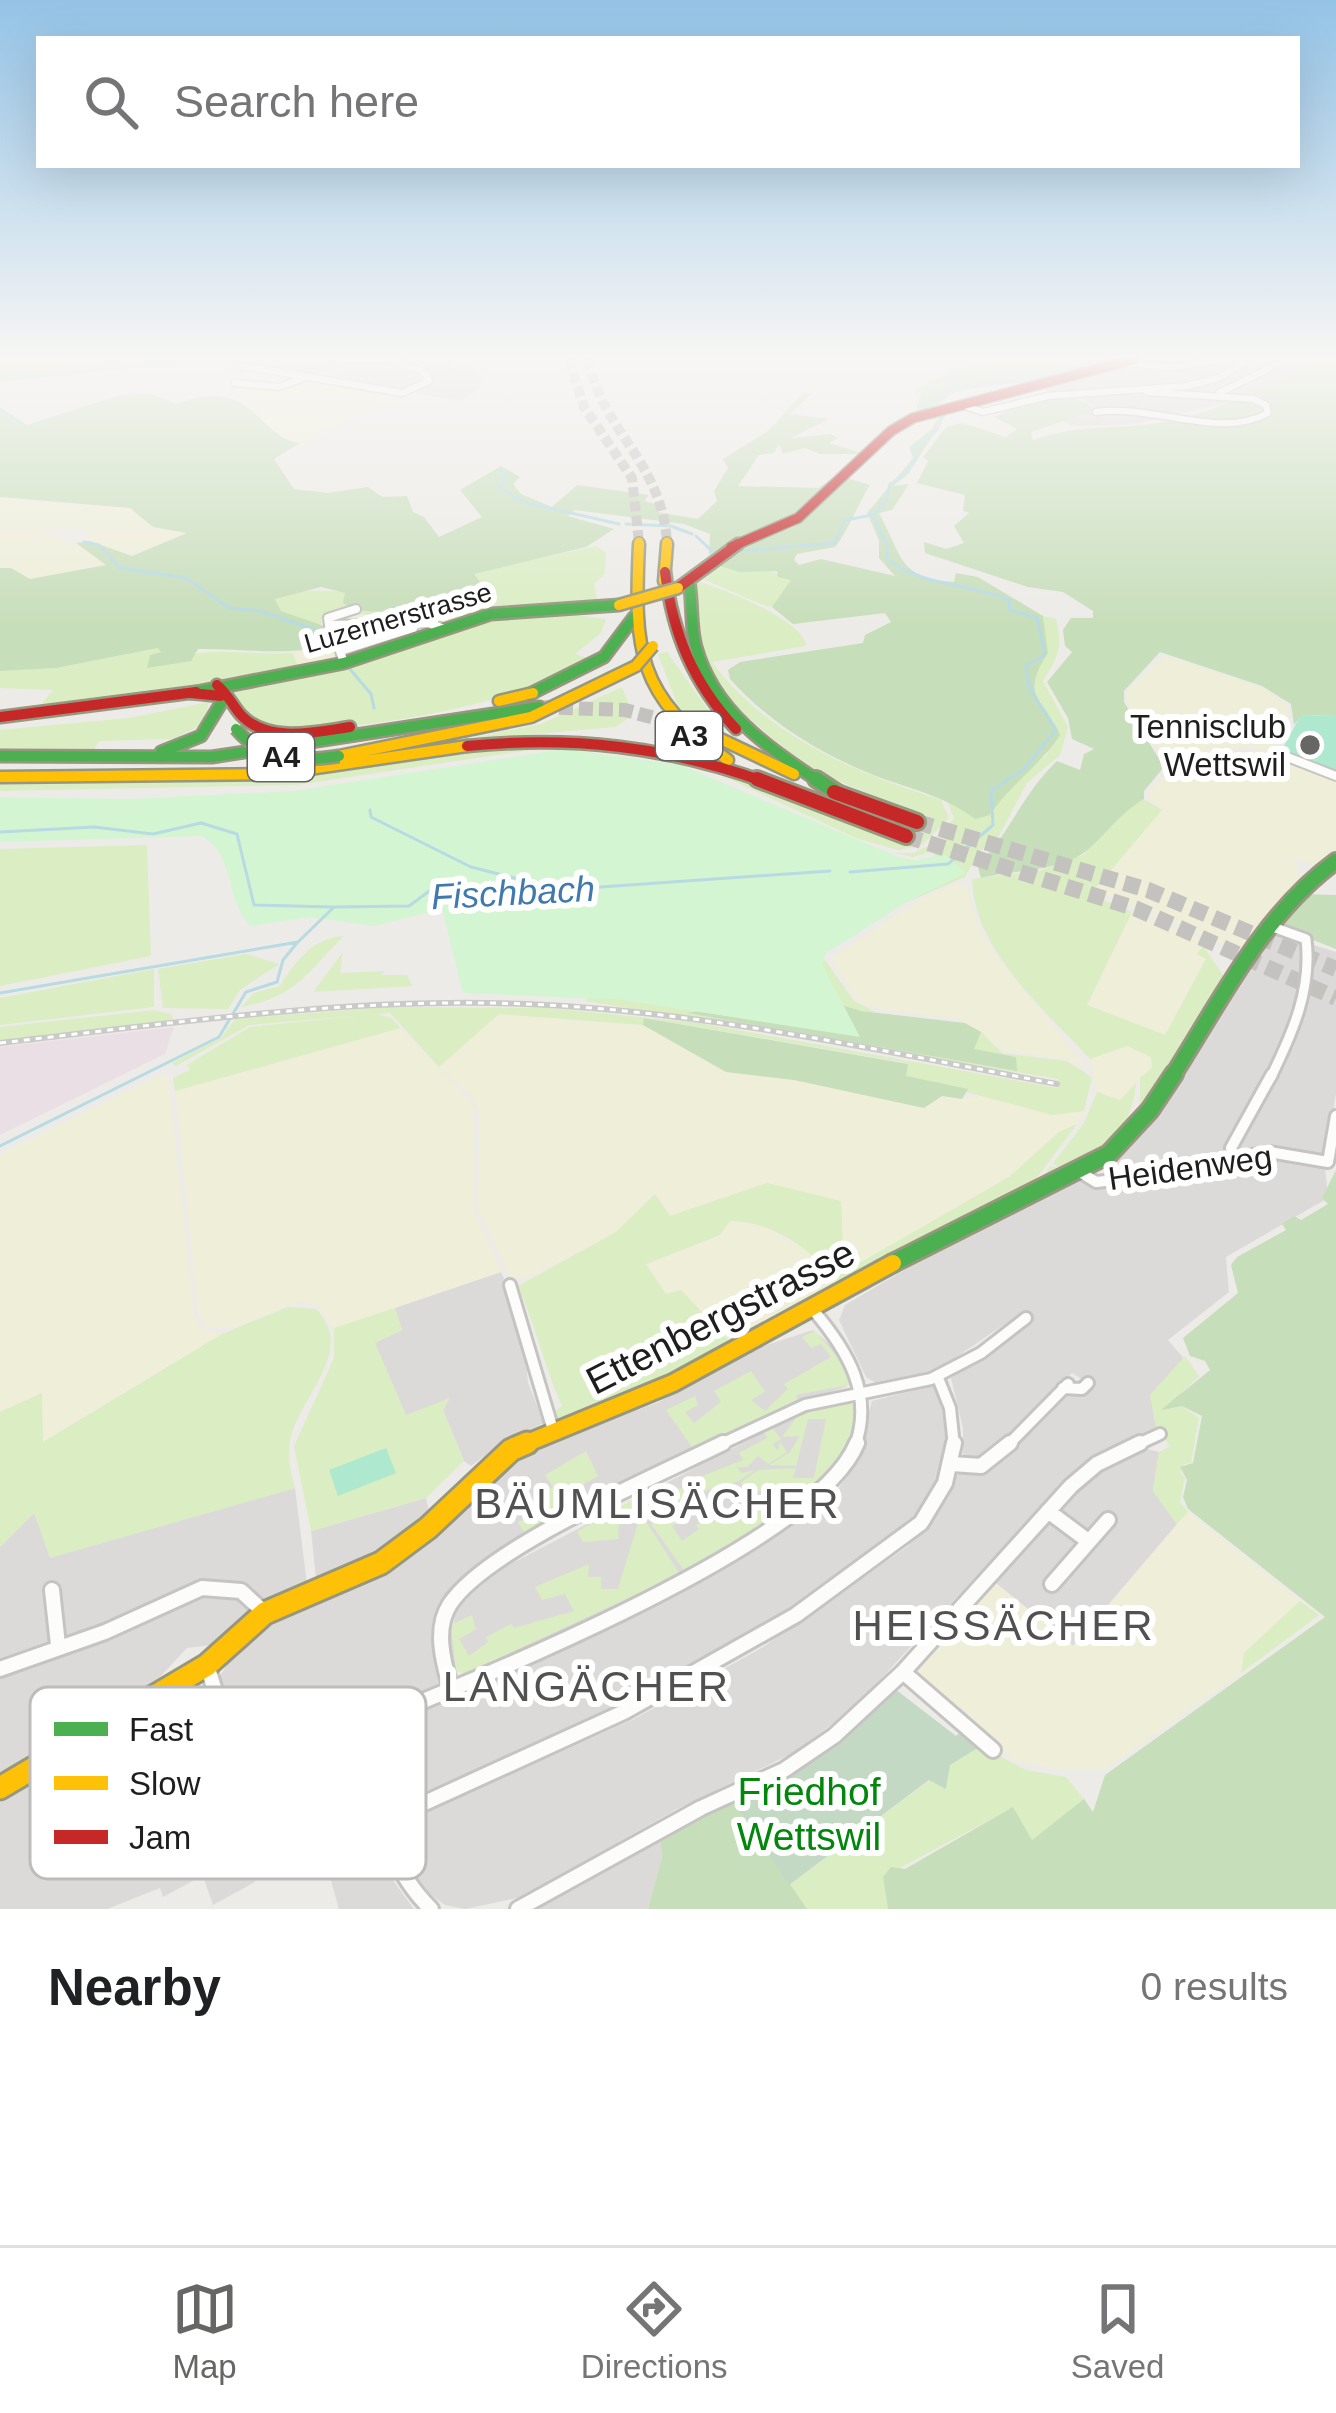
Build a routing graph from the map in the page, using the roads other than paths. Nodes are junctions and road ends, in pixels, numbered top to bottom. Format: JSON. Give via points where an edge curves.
{"nodes":[{"id":1,"x":874,"y":448,"type":"edge"},
{"id":2,"x":639,"y":542,"type":"tunnel mouth"},
{"id":3,"x":667,"y":542,"type":"tunnel mouth"},
{"id":4,"x":665,"y":572,"type":"junction"},
{"id":5,"x":687,"y":590,"type":"junction"},
{"id":6,"x":638,"y":605,"type":"junction"},
{"id":7,"x":356,"y":609,"type":"dead end"},
{"id":8,"x":424,"y":623,"type":"junction"},
{"id":9,"x":442,"y":628,"type":"junction"},
{"id":10,"x":344,"y":663,"type":"junction"},
{"id":11,"x":229,"y":688,"type":"junction"},
{"id":12,"x":539,"y":704,"type":"junction"},
{"id":13,"x":0,"y":717,"type":"edge"},
{"id":14,"x":706,"y":732,"type":"tunnel mouth"},
{"id":15,"x":1277,"y":753,"type":"dead end"},
{"id":16,"x":0,"y":756,"type":"edge"},
{"id":17,"x":26,"y":758,"type":"junction"},
{"id":18,"x":4,"y":771,"type":"edge"},
{"id":19,"x":1336,"y":776,"type":"edge"},
{"id":20,"x":814,"y":784,"type":"junction"},
{"id":21,"x":839,"y":794,"type":"junction"},
{"id":22,"x":821,"y":804,"type":"junction"},
{"id":23,"x":917,"y":822,"type":"tunnel mouth"},
{"id":24,"x":906,"y":836,"type":"tunnel mouth"},
{"id":25,"x":1336,"y":861,"type":"edge"},
{"id":26,"x":1270,"y":926,"type":"junction"},
{"id":27,"x":1336,"y":1116,"type":"edge"},
{"id":28,"x":1234,"y":1159,"type":"junction"},
{"id":29,"x":1080,"y":1172,"type":"junction"},
{"id":30,"x":510,"y":1285,"type":"dead end"},
{"id":31,"x":814,"y":1311,"type":"junction"},
{"id":32,"x":1026,"y":1318,"type":"dead end"},
{"id":33,"x":938,"y":1378,"type":"junction"},
{"id":34,"x":1088,"y":1382,"type":"dead end"},
{"id":35,"x":862,"y":1391,"type":"junction"},
{"id":36,"x":553,"y":1430,"type":"junction"},
{"id":37,"x":1160,"y":1434,"type":"dead end"},
{"id":38,"x":952,"y":1464,"type":"junction"},
{"id":39,"x":1048,"y":1511,"type":"junction"},
{"id":40,"x":1108,"y":1520,"type":"dead end"},
{"id":41,"x":1088,"y":1541,"type":"junction"},
{"id":42,"x":1052,"y":1584,"type":"dead end"},
{"id":43,"x":52,"y":1590,"type":"dead end"},
{"id":44,"x":265,"y":1613,"type":"junction"},
{"id":45,"x":58,"y":1645,"type":"junction"},
{"id":46,"x":207,"y":1665,"type":"junction"},
{"id":47,"x":0,"y":1669,"type":"edge"},
{"id":48,"x":903,"y":1672,"type":"junction"},
{"id":49,"x":450,"y":1686,"type":"junction"},
{"id":50,"x":170,"y":1687,"type":"edge"},
{"id":51,"x":214,"y":1687,"type":"edge"},
{"id":52,"x":426,"y":1696,"type":"edge"},
{"id":53,"x":994,"y":1750,"type":"dead end"},
{"id":54,"x":30,"y":1770,"type":"edge"},
{"id":55,"x":0,"y":1788,"type":"edge"},
{"id":56,"x":426,"y":1803,"type":"edge"},
{"id":57,"x":402,"y":1879,"type":"edge"},
{"id":58,"x":431,"y":1909,"type":"edge"},
{"id":59,"x":518,"y":1909,"type":"edge"}],
"edges":[{"from":1,"to":5,"type":"main road","name":"Luzernerstrasse","via":[[798,518],[721,552]]},
{"from":2,"to":6,"type":"main road","number":"A3"},
{"from":3,"to":4,"type":"main road","number":"A3"},
{"from":4,"to":12,"type":"main road","number":"A4","bridge":true,"via":[[653,646],[618,681]]},
{"from":4,"to":20,"type":"main road","number":"A3","via":[[672,633],[693,681],[748,739]]},
{"from":5,"to":9,"type":"main road","name":"Luzernerstrasse","bridge":true,"via":[[619,605],[502,612]]},
{"from":5,"to":21,"type":"main road","number":"A3","via":[[711,683],[741,720]]},
{"from":6,"to":12,"type":"main road","number":"A4","via":[[607,655]]},
{"from":6,"to":22,"type":"main road","number":"A3","via":[[639,668],[658,707],[718,754]]},
{"from":7,"to":8,"type":"street","via":[[326,622]]},
{"from":8,"to":9,"type":"street"},
{"from":8,"to":10,"type":"street","via":[[340,651]]},
{"from":9,"to":10,"type":"main road","name":"Luzernerstrasse"},
{"from":10,"to":11,"type":"main road","name":"Luzernerstrasse"},
{"from":11,"to":12,"type":"main road","via":[[248,721],[302,733]]},
{"from":11,"to":12,"type":"main road","bridge":true,"via":[[236,728],[247,746],[266,755],[339,756]]},
{"from":11,"to":13,"type":"main road"},
{"from":11,"to":17,"type":"main road","via":[[214,729],[185,746]]},
{"from":12,"to":17,"type":"main road","number":"A4","via":[[212,758]]},
{"from":12,"to":18,"type":"main road","number":"A4","via":[[258,759]]},
{"from":14,"to":20,"type":"main road"},
{"from":15,"to":19,"type":"street"},
{"from":16,"to":17,"type":"main road","number":"A4"},
{"from":18,"to":22,"type":"main road","number":"A3","via":[[265,775],[505,740],[593,736],[683,752]]},
{"from":20,"to":21,"type":"main road","number":"A3"},
{"from":21,"to":23,"type":"main road","number":"A3"},
{"from":22,"to":24,"type":"main road","number":"A3"},
{"from":25,"to":26,"type":"main road","name":"Ettenbergstrasse"},
{"from":26,"to":28,"type":"street","via":[[1306,939],[1306,965],[1286,1046],[1231,1148]]},
{"from":26,"to":29,"type":"main road","name":"Ettenbergstrasse","via":[[1141,1123]]},
{"from":27,"to":28,"type":"street","name":"Heidenweg","via":[[1328,1162],[1269,1152]]},
{"from":28,"to":29,"type":"street","name":"Heidenweg","via":[[1096,1182]]},
{"from":29,"to":31,"type":"main road","name":"Ettenbergstrasse","via":[[1005,1202]]},
{"from":30,"to":36,"type":"street"},
{"from":31,"to":35,"type":"street","via":[[842,1344]]},
{"from":31,"to":36,"type":"main road","name":"Ettenbergstrasse","via":[[630,1403]]},
{"from":32,"to":33,"type":"street"},
{"from":33,"to":35,"type":"street"},
{"from":33,"to":38,"type":"street","via":[[955,1421]]},
{"from":34,"to":38,"type":"street","via":[[1066,1386],[995,1459]]},
{"from":35,"to":49,"type":"street","via":[[850,1460],[809,1508],[628,1606]]},
{"from":35,"to":49,"type":"street","via":[[792,1409],[490,1565],[449,1605],[440,1652]]},
{"from":36,"to":44,"type":"main road","name":"Ettenbergstrasse","via":[[486,1468],[381,1563]]},
{"from":37,"to":39,"type":"street","via":[[1096,1464]]},
{"from":38,"to":56,"type":"street","via":[[912,1532],[773,1630],[605,1723]]},
{"from":39,"to":41,"type":"street"},
{"from":39,"to":48,"type":"street"},
{"from":40,"to":41,"type":"street"},
{"from":41,"to":42,"type":"street"},
{"from":43,"to":45,"type":"street"},
{"from":44,"to":45,"type":"street","via":[[242,1591],[208,1587]]},
{"from":44,"to":46,"type":"main road","name":"Ettenbergstrasse"},
{"from":45,"to":47,"type":"street"},
{"from":46,"to":50,"type":"main road","name":"Ettenbergstrasse"},
{"from":46,"to":51,"type":"street"},
{"from":48,"to":53,"type":"street"},
{"from":48,"to":59,"type":"street","via":[[841,1731],[784,1769]]},
{"from":49,"to":52,"type":"street"},
{"from":54,"to":55,"type":"main road","name":"Ettenbergstrasse"},
{"from":57,"to":58,"type":"street"}]}
